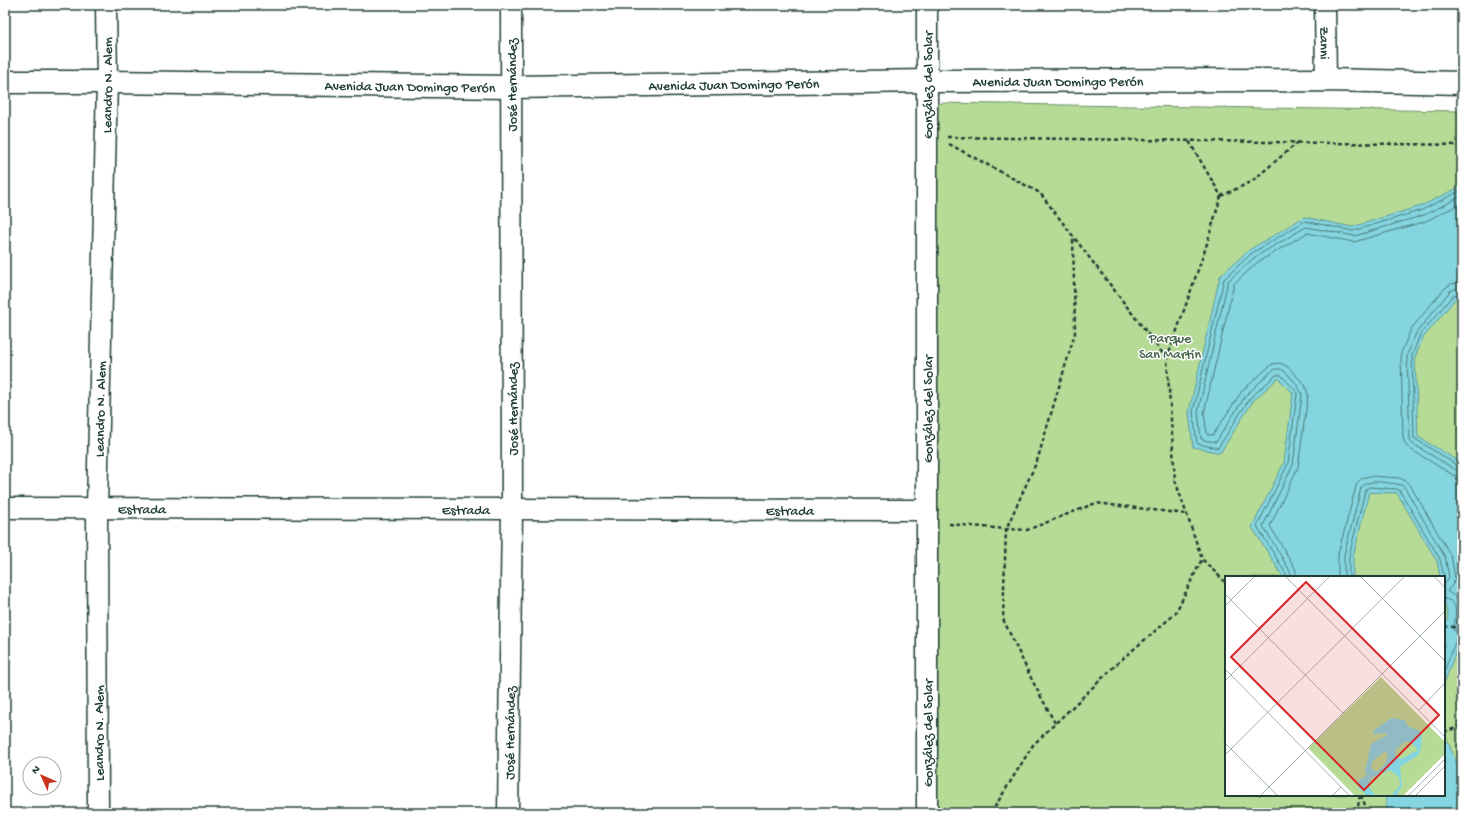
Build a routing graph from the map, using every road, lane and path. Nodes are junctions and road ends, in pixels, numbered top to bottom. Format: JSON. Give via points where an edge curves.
{"nodes":[{"id":1,"x":106,"y":5,"type":"edge"},
{"id":2,"x":511,"y":5,"type":"edge"},
{"id":3,"x":927,"y":5,"type":"edge"},
{"id":4,"x":1326,"y":5,"type":"edge"},
{"id":5,"x":1326,"y":80,"type":"junction"},
{"id":6,"x":927,"y":81,"type":"junction"},
{"id":7,"x":5,"y":82,"type":"edge"},
{"id":8,"x":107,"y":82,"type":"junction"},
{"id":9,"x":1462,"y":83,"type":"edge"},
{"id":10,"x":511,"y":87,"type":"junction"},
{"id":11,"x":942,"y":136,"type":"dead end"},
{"id":12,"x":1188,"y":141,"type":"junction"},
{"id":13,"x":1297,"y":143,"type":"junction"},
{"id":14,"x":948,"y":144,"type":"dead end"},
{"id":15,"x":1462,"y":145,"type":"edge"},
{"id":16,"x":1220,"y":196,"type":"junction"},
{"id":17,"x":1073,"y":236,"type":"junction"},
{"id":18,"x":1167,"y":359,"type":"junction"},
{"id":19,"x":5,"y":508,"type":"edge"},
{"id":20,"x":97,"y":508,"type":"junction"},
{"id":21,"x":512,"y":510,"type":"junction"},
{"id":22,"x":927,"y":510,"type":"junction"},
{"id":23,"x":1186,"y":514,"type":"junction"},
{"id":24,"x":946,"y":524,"type":"dead end"},
{"id":25,"x":1006,"y":529,"type":"junction"},
{"id":26,"x":1202,"y":559,"type":"junction"},
{"id":27,"x":1225,"y":582,"type":"edge"},
{"id":28,"x":1445,"y":626,"type":"edge"},
{"id":29,"x":1462,"y":628,"type":"edge"},
{"id":30,"x":1055,"y":723,"type":"junction"},
{"id":31,"x":1462,"y":726,"type":"edge"},
{"id":32,"x":1445,"y":732,"type":"edge"},
{"id":33,"x":1361,"y":796,"type":"edge"},
{"id":34,"x":1361,"y":796,"type":"edge"},
{"id":35,"x":98,"y":813,"type":"edge"},
{"id":36,"x":508,"y":813,"type":"edge"},
{"id":37,"x":927,"y":813,"type":"edge"},
{"id":38,"x":991,"y":813,"type":"edge"},
{"id":39,"x":1357,"y":813,"type":"edge"},
{"id":40,"x":1368,"y":813,"type":"edge"}],
"edges":[{"from":1,"to":8,"type":"street","name":"Leandro N. Alem"},
{"from":2,"to":10,"type":"street","name":"José Hernández"},
{"from":3,"to":6,"type":"street","name":"González del Solar"},
{"from":4,"to":5,"type":"street","name":"Zanni"},
{"from":5,"to":6,"type":"main road","name":"Avenida Juan Domingo Perón"},
{"from":5,"to":9,"type":"main road","name":"Avenida Juan Domingo Perón"},
{"from":6,"to":10,"type":"main road","name":"Avenida Juan Domingo Perón"},
{"from":6,"to":22,"type":"street","name":"González del Solar"},
{"from":7,"to":8,"type":"main road","name":"Avenida Juan Domingo Perón"},
{"from":8,"to":10,"type":"main road","name":"Avenida Juan Domingo Perón"},
{"from":8,"to":20,"type":"street","name":"Leandro N. Alem"},
{"from":10,"to":21,"type":"street","name":"José Hernández"},
{"from":11,"to":12,"type":"path"},
{"from":12,"to":13,"type":"path"},
{"from":12,"to":16,"type":"path"},
{"from":13,"to":15,"type":"path"},
{"from":13,"to":16,"type":"path","via":[[1251,182]]},
{"from":14,"to":17,"type":"path","via":[[1040,193]]},
{"from":16,"to":18,"type":"path","via":[[1205,250]]},
{"from":17,"to":18,"type":"path"},
{"from":17,"to":25,"type":"path","via":[[1075,333],[1037,460]]},
{"from":18,"to":23,"type":"path","via":[[1175,480]]},
{"from":19,"to":20,"type":"street","name":"Estrada"},
{"from":20,"to":21,"type":"street","name":"Estrada"},
{"from":20,"to":35,"type":"street","name":"Leandro N. Alem"},
{"from":21,"to":22,"type":"street","name":"Estrada"},
{"from":21,"to":36,"type":"street","name":"José Hernández"},
{"from":22,"to":37,"type":"street","name":"González del Solar"},
{"from":23,"to":25,"type":"path","via":[[1096,504],[1027,530]]},
{"from":23,"to":26,"type":"path"},
{"from":24,"to":25,"type":"path"},
{"from":25,"to":30,"type":"path","via":[[1003,619]]},
{"from":26,"to":27,"type":"path"},
{"from":26,"to":30,"type":"path","via":[[1176,614],[1121,660]]},
{"from":28,"to":29,"type":"path"},
{"from":30,"to":38,"type":"path","via":[[1033,745]]},
{"from":31,"to":32,"type":"path"},
{"from":33,"to":39,"type":"path"},
{"from":34,"to":40,"type":"path"}]}
